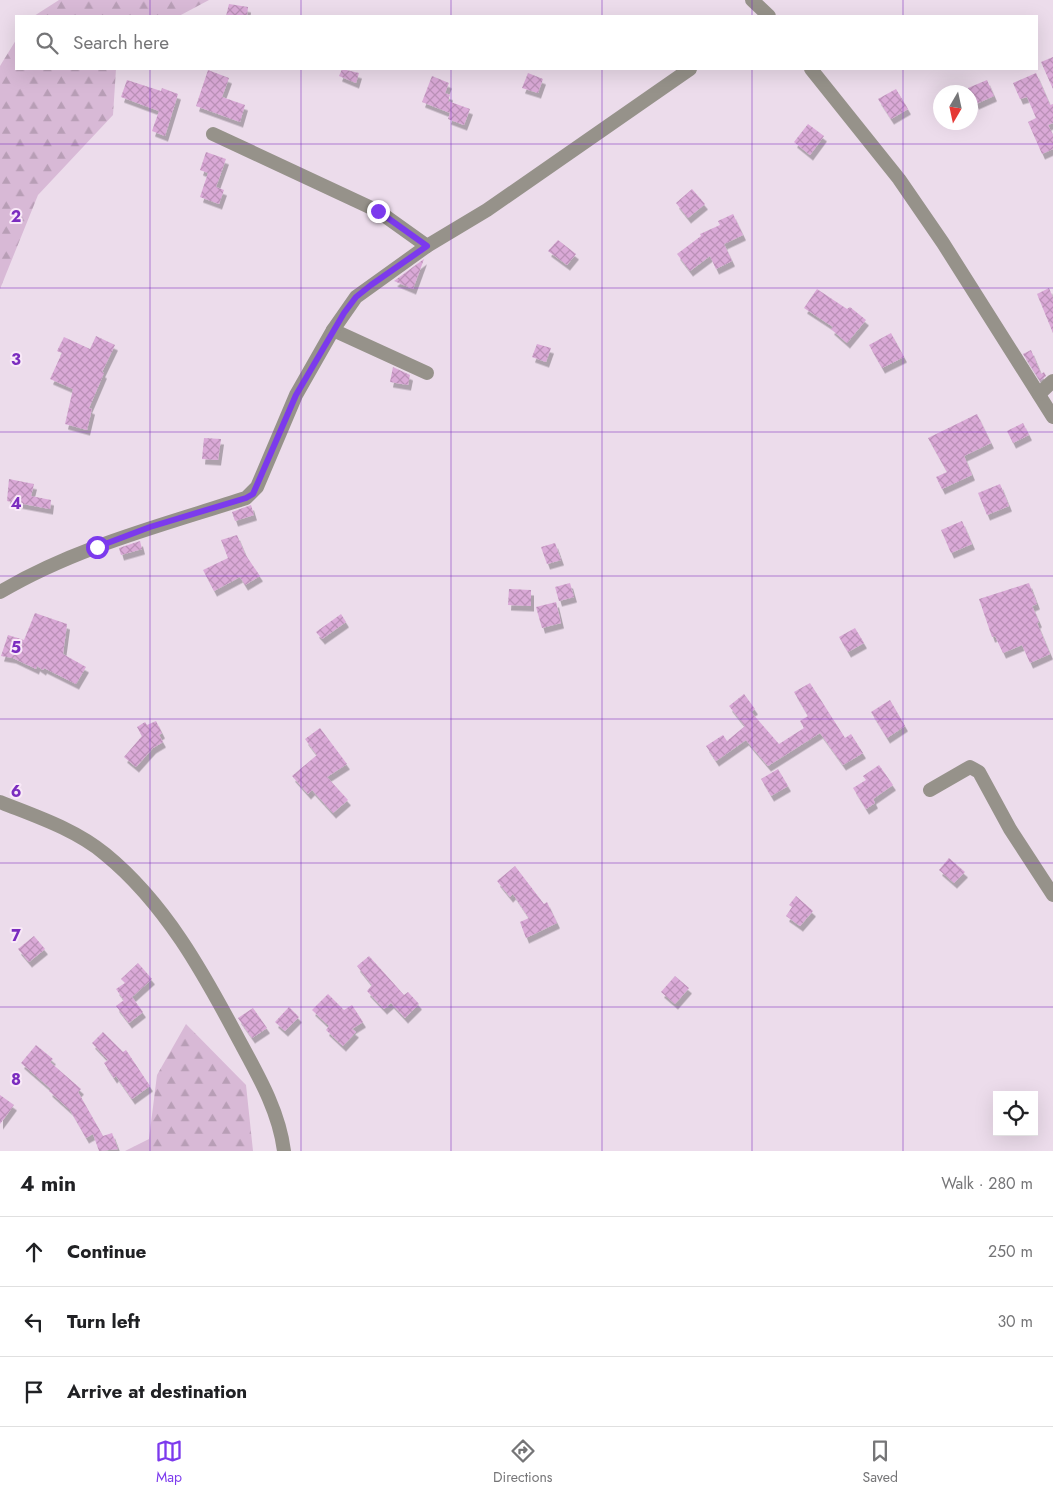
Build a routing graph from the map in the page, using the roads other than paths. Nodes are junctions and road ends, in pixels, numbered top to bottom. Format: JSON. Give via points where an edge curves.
{"nodes":[{"id":1,"x":752,"y":0,"type":"edge"},
{"id":2,"x":768,"y":15,"type":"edge"},
{"id":3,"x":689,"y":70,"type":"edge"},
{"id":4,"x":812,"y":70,"type":"edge"},
{"id":5,"x":213,"y":134,"type":"dead end"},
{"id":6,"x":427,"y":246,"type":"junction"},
{"id":7,"x":333,"y":330,"type":"junction"},
{"id":8,"x":427,"y":373,"type":"dead end"},
{"id":9,"x":1053,"y":381,"type":"edge"},
{"id":10,"x":1039,"y":394,"type":"junction"},
{"id":11,"x":1053,"y":417,"type":"edge"},
{"id":12,"x":0,"y":592,"type":"edge"},
{"id":13,"x":930,"y":790,"type":"dead end"},
{"id":14,"x":0,"y":802,"type":"edge"},
{"id":15,"x":1053,"y":896,"type":"edge"},
{"id":16,"x":284,"y":1151,"type":"edge"}],
"edges":[{"from":1,"to":2,"type":"street"},
{"from":3,"to":6,"type":"street","via":[[487,210]]},
{"from":4,"to":10,"type":"street","via":[[899,179]]},
{"from":5,"to":6,"type":"street","via":[[378,211]]},
{"from":6,"to":7,"type":"street","via":[[356,297]]},
{"from":7,"to":8,"type":"street"},
{"from":7,"to":12,"type":"street","via":[[296,395],[257,487],[246,498],[97,547],[25,577]]},
{"from":9,"to":10,"type":"street"},
{"from":10,"to":11,"type":"street"},
{"from":13,"to":15,"type":"street","via":[[970,767],[979,772],[1010,829]]},
{"from":14,"to":16,"type":"street","via":[[64,829],[103,852],[146,893],[212,990],[255,1070],[276,1115]]}]}
